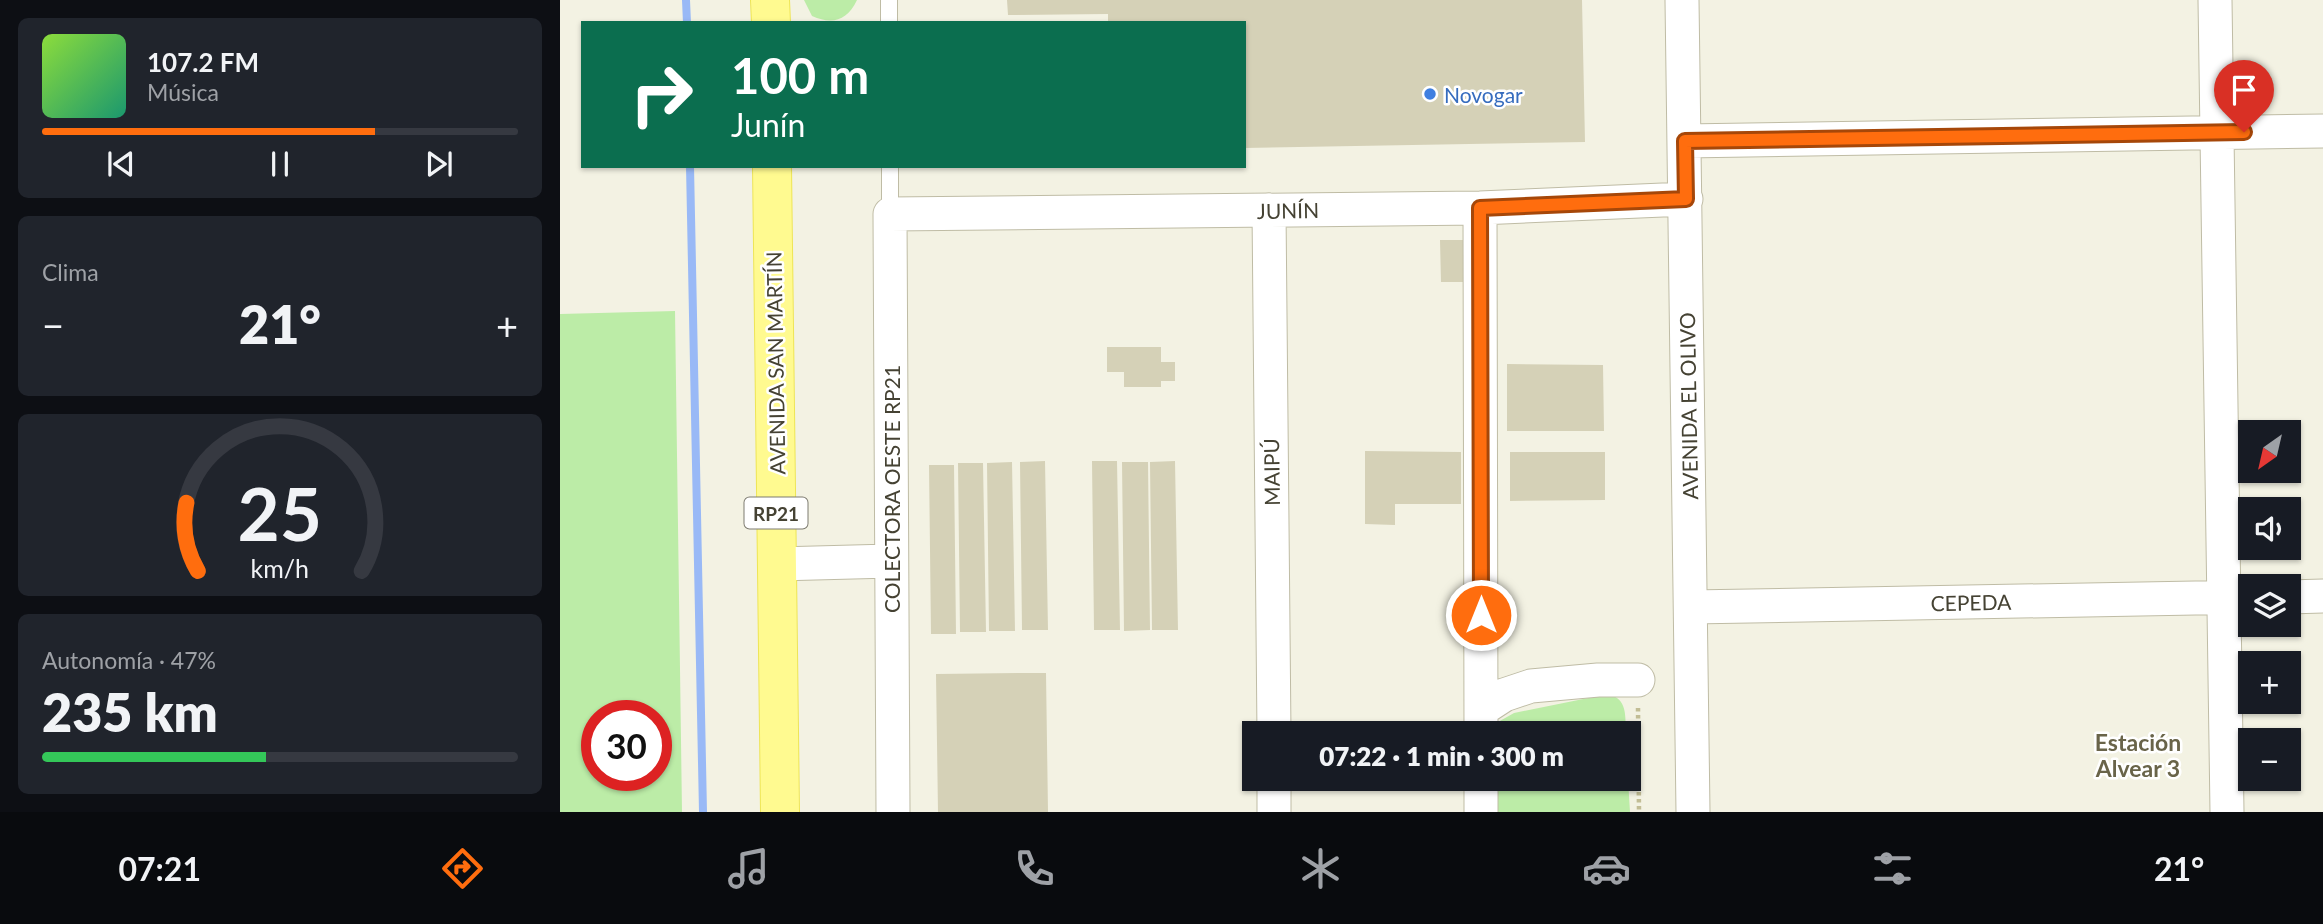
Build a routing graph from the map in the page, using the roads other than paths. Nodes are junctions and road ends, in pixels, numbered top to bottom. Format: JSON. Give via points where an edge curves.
{"nodes":[{"id":1,"x":770,"y":0,"type":"edge"},
{"id":2,"x":889,"y":0,"type":"edge"},
{"id":3,"x":1682,"y":0,"type":"edge"},
{"id":4,"x":2215,"y":0,"type":"edge"},
{"id":5,"x":771,"y":21,"type":"edge"},
{"id":6,"x":889,"y":21,"type":"edge"},
{"id":7,"x":2323,"y":131,"type":"edge"},
{"id":8,"x":2217,"y":133,"type":"junction"},
{"id":9,"x":1685,"y":141,"type":"junction"},
{"id":10,"x":772,"y":168,"type":"edge"},
{"id":11,"x":890,"y":168,"type":"edge"},
{"id":12,"x":1686,"y":199,"type":"junction"},
{"id":13,"x":1480,"y":208,"type":"junction"},
{"id":14,"x":1269,"y":210,"type":"junction"},
{"id":15,"x":890,"y":214,"type":"junction"},
{"id":16,"x":891,"y":561,"type":"junction"},
{"id":17,"x":777,"y":564,"type":"junction"},
{"id":18,"x":2323,"y":596,"type":"edge"},
{"id":19,"x":2301,"y":597,"type":"edge"},
{"id":20,"x":2237,"y":598,"type":"edge"},
{"id":21,"x":1691,"y":607,"type":"junction"},
{"id":22,"x":1637,"y":680,"type":"road end"},
{"id":23,"x":1274,"y":721,"type":"edge"},
{"id":24,"x":1481,"y":721,"type":"edge"},
{"id":25,"x":1482,"y":721,"type":"edge"},
{"id":26,"x":1274,"y":791,"type":"edge"},
{"id":27,"x":1481,"y":791,"type":"edge"},
{"id":28,"x":780,"y":812,"type":"edge"},
{"id":29,"x":893,"y":812,"type":"edge"},
{"id":30,"x":1274,"y":812,"type":"edge"},
{"id":31,"x":1481,"y":812,"type":"edge"},
{"id":32,"x":1693,"y":812,"type":"edge"},
{"id":33,"x":2227,"y":812,"type":"edge"}],
"edges":[{"from":1,"to":5,"type":"main road"},
{"from":2,"to":6,"type":"lane"},
{"from":3,"to":9,"type":"street","name":"AVENIDA EL OLIVO"},
{"from":4,"to":8,"type":"street"},
{"from":7,"to":8,"type":"street"},
{"from":8,"to":9,"type":"street"},
{"from":8,"to":20,"type":"street"},
{"from":9,"to":12,"type":"street","name":"AVENIDA EL OLIVO"},
{"from":10,"to":17,"type":"main road","name":"AVENIDA SAN MARTÍN","number":"RP21"},
{"from":11,"to":15,"type":"lane","name":"COLECTORA OESTE RP21"},
{"from":12,"to":13,"type":"street","name":"JUNÍN"},
{"from":12,"to":21,"type":"street","name":"AVENIDA EL OLIVO"},
{"from":13,"to":14,"type":"street","name":"JUNÍN"},
{"from":13,"to":24,"type":"street"},
{"from":14,"to":15,"type":"street","name":"JUNÍN"},
{"from":14,"to":23,"type":"street","name":"MAIPÚ"},
{"from":15,"to":16,"type":"street","name":"COLECTORA OESTE RP21"},
{"from":16,"to":17,"type":"street"},
{"from":16,"to":29,"type":"street","name":"COLECTORA OESTE RP21"},
{"from":17,"to":28,"type":"main road","name":"AVENIDA SAN MARTÍN","number":"RP21"},
{"from":18,"to":19,"type":"street"},
{"from":20,"to":21,"type":"street","name":"CEPEDA"},
{"from":20,"to":33,"type":"street"},
{"from":21,"to":32,"type":"street","name":"AVENIDA EL OLIVO"},
{"from":22,"to":25,"type":"street","via":[[1531,686],[1504,695]]},
{"from":26,"to":30,"type":"street"},
{"from":27,"to":31,"type":"street"}]}
